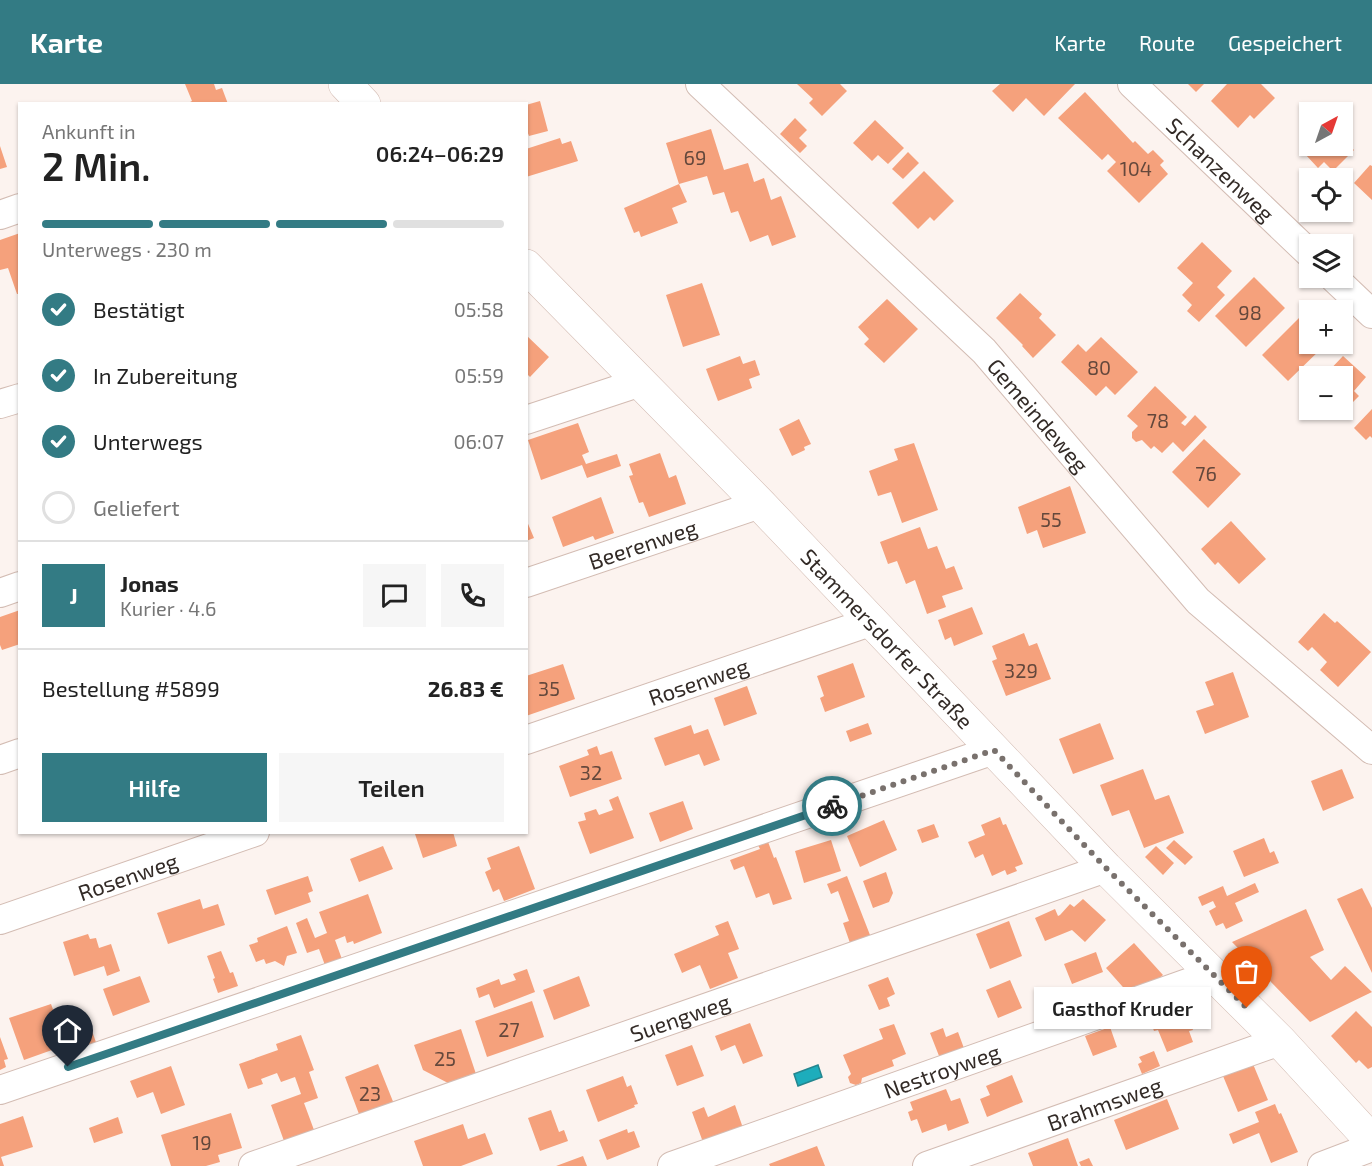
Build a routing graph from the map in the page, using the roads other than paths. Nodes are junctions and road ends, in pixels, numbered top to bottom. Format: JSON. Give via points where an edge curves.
{"nodes":[{"id":1,"x":700,"y":84,"type":"edge"},
{"id":2,"x":1132,"y":84,"type":"edge"},
{"id":3,"x":18,"y":209,"type":"edge"},
{"id":4,"x":0,"y":215,"type":"edge"},
{"id":5,"x":1299,"y":243,"type":"edge"},
{"id":6,"x":528,"y":268,"type":"edge"},
{"id":7,"x":1345,"y":288,"type":"edge"},
{"id":8,"x":1372,"y":314,"type":"edge"},
{"id":9,"x":641,"y":382,"type":"junction"},
{"id":10,"x":18,"y":399,"type":"edge"},
{"id":11,"x":0,"y":404,"type":"edge"},
{"id":12,"x":528,"y":419,"type":"edge"},
{"id":13,"x":760,"y":504,"type":"junction"},
{"id":14,"x":528,"y":582,"type":"edge"},
{"id":15,"x":18,"y":587,"type":"edge"},
{"id":16,"x":0,"y":593,"type":"edge"},
{"id":17,"x":870,"y":622,"type":"junction"},
{"id":18,"x":528,"y":739,"type":"edge"},
{"id":19,"x":994,"y":750,"type":"junction"},
{"id":20,"x":1372,"y":750,"type":"edge"},
{"id":21,"x":18,"y":754,"type":"edge"},
{"id":22,"x":0,"y":760,"type":"edge"},
{"id":23,"x":249,"y":834,"type":"edge"},
{"id":24,"x":1106,"y":868,"type":"junction"},
{"id":25,"x":0,"y":920,"type":"edge"},
{"id":26,"x":1213,"y":974,"type":"junction"},
{"id":27,"x":1280,"y":1041,"type":"junction"},
{"id":28,"x":0,"y":1090,"type":"edge"},
{"id":29,"x":1372,"y":1141,"type":"edge"},
{"id":30,"x":1372,"y":1147,"type":"edge"},
{"id":31,"x":253,"y":1166,"type":"edge"},
{"id":32,"x":672,"y":1166,"type":"edge"},
{"id":33,"x":927,"y":1166,"type":"edge"},
{"id":34,"x":1322,"y":1166,"type":"edge"}],
"edges":[{"from":1,"to":20,"type":"street","name":"Gemeindeweg","via":[[984,351],[1198,601]]},
{"from":2,"to":5,"type":"street","name":"Schanzenweg"},
{"from":3,"to":4,"type":"street"},
{"from":6,"to":9,"type":"main road","name":"Stammersdorfer Straße"},
{"from":7,"to":8,"type":"street"},
{"from":9,"to":12,"type":"street"},
{"from":9,"to":13,"type":"main road","name":"Stammersdorfer Straße"},
{"from":10,"to":11,"type":"street"},
{"from":13,"to":14,"type":"street","name":"Beerenweg"},
{"from":13,"to":17,"type":"main road","name":"Stammersdorfer Straße"},
{"from":15,"to":16,"type":"street"},
{"from":17,"to":18,"type":"street","name":"Rosenweg"},
{"from":17,"to":19,"type":"main road","name":"Stammersdorfer Straße"},
{"from":19,"to":24,"type":"main road","name":"Stammersdorfer Straße"},
{"from":19,"to":28,"type":"street"},
{"from":21,"to":22,"type":"street"},
{"from":23,"to":25,"type":"street","name":"Rosenweg"},
{"from":24,"to":26,"type":"main road","name":"Stammersdorfer Straße"},
{"from":24,"to":31,"type":"street","name":"Suengweg"},
{"from":26,"to":27,"type":"main road","name":"Stammersdorfer Straße"},
{"from":26,"to":32,"type":"street","name":"Nestroyweg"},
{"from":27,"to":29,"type":"main road","name":"Stammersdorfer Straße"},
{"from":27,"to":33,"type":"street","name":"Brahmsweg"},
{"from":30,"to":34,"type":"street"}]}
